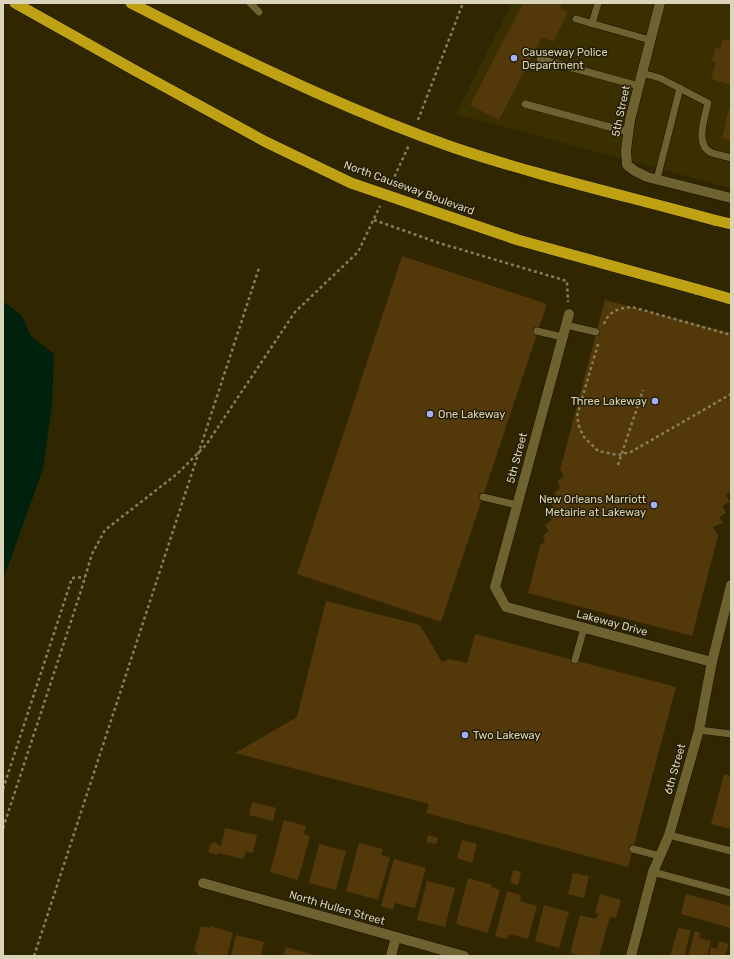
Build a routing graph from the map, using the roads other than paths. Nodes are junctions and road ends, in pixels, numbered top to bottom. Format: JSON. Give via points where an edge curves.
{"nodes":[{"id":1,"x":15,"y":3,"type":"edge"},
{"id":2,"x":131,"y":3,"type":"edge"},
{"id":3,"x":250,"y":3,"type":"edge"},
{"id":4,"x":598,"y":3,"type":"edge"},
{"id":5,"x":660,"y":3,"type":"edge"},
{"id":6,"x":259,"y":12,"type":"dead end"},
{"id":7,"x":576,"y":19,"type":"dead end"},
{"id":8,"x":592,"y":24,"type":"junction"},
{"id":9,"x":650,"y":40,"type":"junction"},
{"id":10,"x":540,"y":59,"type":"dead end"},
{"id":11,"x":642,"y":73,"type":"junction"},
{"id":12,"x":639,"y":86,"type":"junction"},
{"id":13,"x":680,"y":88,"type":"junction"},
{"id":14,"x":525,"y":104,"type":"dead end"},
{"id":15,"x":628,"y":132,"type":"junction"},
{"id":16,"x":731,"y":158,"type":"edge"},
{"id":17,"x":657,"y":179,"type":"junction"},
{"id":18,"x":731,"y":198,"type":"edge"},
{"id":19,"x":731,"y":224,"type":"edge"},
{"id":20,"x":731,"y":299,"type":"edge"},
{"id":21,"x":569,"y":314,"type":"road end"},
{"id":22,"x":566,"y":325,"type":"junction"},
{"id":23,"x":537,"y":331,"type":"dead end"},
{"id":24,"x":596,"y":332,"type":"dead end"},
{"id":25,"x":562,"y":337,"type":"junction"},
{"id":26,"x":482,"y":497,"type":"dead end"},
{"id":27,"x":517,"y":505,"type":"junction"},
{"id":28,"x":731,"y":585,"type":"edge"},
{"id":29,"x":506,"y":607,"type":"joint"},
{"id":30,"x":584,"y":628,"type":"junction"},
{"id":31,"x":575,"y":660,"type":"dead end"},
{"id":32,"x":712,"y":662,"type":"junction"},
{"id":33,"x":699,"y":730,"type":"junction"},
{"id":34,"x":731,"y":734,"type":"edge"},
{"id":35,"x":669,"y":836,"type":"junction"},
{"id":36,"x":633,"y":849,"type":"dead end"},
{"id":37,"x":731,"y":852,"type":"edge"},
{"id":38,"x":660,"y":856,"type":"junction"},
{"id":39,"x":654,"y":872,"type":"junction"},
{"id":40,"x":203,"y":883,"type":"dead end"},
{"id":41,"x":731,"y":893,"type":"edge"},
{"id":42,"x":396,"y":937,"type":"junction"},
{"id":43,"x":391,"y":956,"type":"edge"},
{"id":44,"x":464,"y":956,"type":"edge"},
{"id":45,"x":631,"y":956,"type":"edge"}],
"edges":[{"from":1,"to":20,"type":"highway","name":"North Causeway Boulevard","bridge":true,"via":[[266,142],[351,183],[518,240]]},
{"from":2,"to":19,"type":"highway","bridge":true,"via":[[281,77],[413,132],[508,164]]},
{"from":3,"to":6,"type":"lane"},
{"from":4,"to":8,"type":"lane"},
{"from":5,"to":9,"type":"street","name":"5th Street"},
{"from":7,"to":8,"type":"lane"},
{"from":8,"to":9,"type":"lane"},
{"from":9,"to":11,"type":"street","name":"5th Street"},
{"from":10,"to":12,"type":"lane"},
{"from":11,"to":12,"type":"street","name":"5th Street"},
{"from":11,"to":13,"type":"lane"},
{"from":12,"to":15,"type":"street","name":"5th Street"},
{"from":13,"to":16,"type":"lane","via":[[708,103],[702,134],[705,146],[711,153]]},
{"from":13,"to":17,"type":"lane"},
{"from":14,"to":15,"type":"lane"},
{"from":15,"to":17,"type":"street","name":"5th Street","via":[[627,165],[635,171]]},
{"from":17,"to":18,"type":"street","name":"5th Street"},
{"from":21,"to":22,"type":"street","name":"5th Street"},
{"from":22,"to":24,"type":"lane"},
{"from":22,"to":25,"type":"street","name":"5th Street"},
{"from":23,"to":25,"type":"lane"},
{"from":25,"to":27,"type":"street","name":"5th Street"},
{"from":26,"to":27,"type":"lane"},
{"from":27,"to":29,"type":"street","name":"5th Street","via":[[495,587]]},
{"from":28,"to":32,"type":"street","name":"6th Street"},
{"from":29,"to":30,"type":"street","name":"Lakeway Drive"},
{"from":30,"to":31,"type":"lane"},
{"from":30,"to":32,"type":"street","name":"Lakeway Drive"},
{"from":32,"to":33,"type":"street","name":"6th Street"},
{"from":33,"to":34,"type":"lane"},
{"from":33,"to":35,"type":"street","name":"6th Street"},
{"from":35,"to":37,"type":"lane"},
{"from":35,"to":38,"type":"street","name":"6th Street"},
{"from":36,"to":38,"type":"lane"},
{"from":38,"to":39,"type":"street","name":"6th Street"},
{"from":39,"to":41,"type":"lane"},
{"from":39,"to":45,"type":"street","name":"6th Street"},
{"from":40,"to":42,"type":"street","name":"North Hullen Street"},
{"from":42,"to":43,"type":"street"},
{"from":42,"to":44,"type":"street","name":"North Hullen Street"}]}
